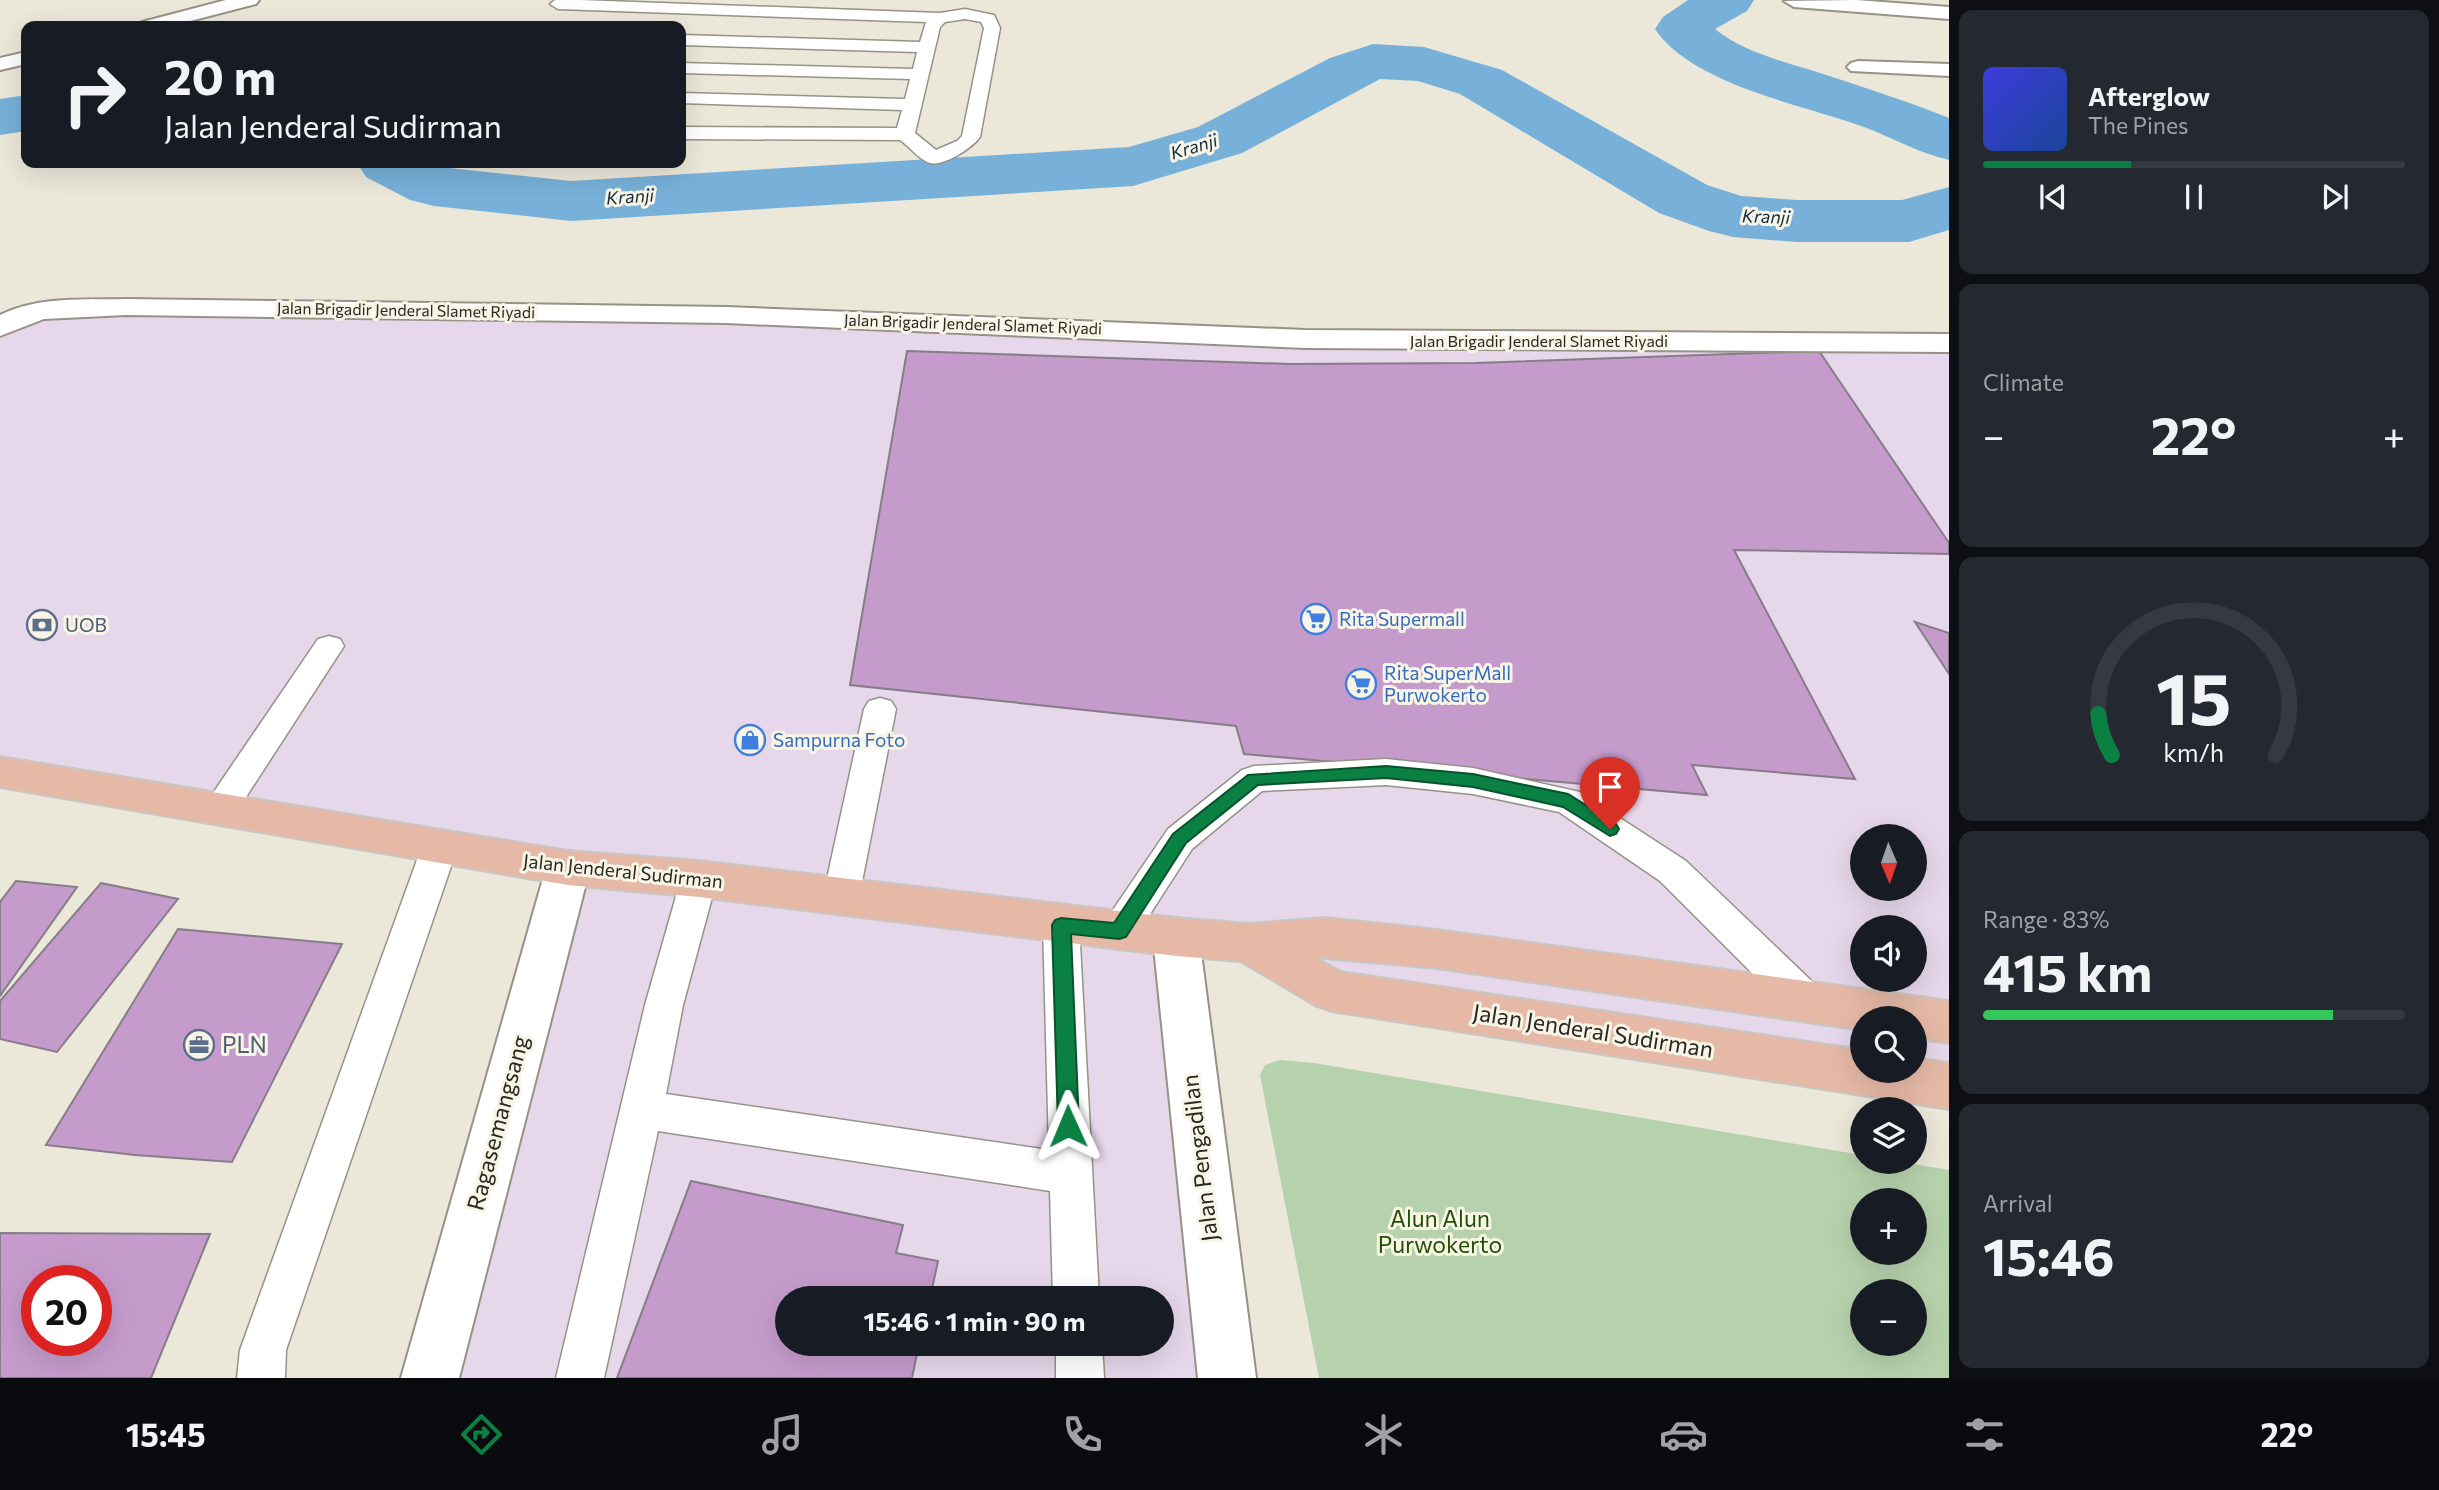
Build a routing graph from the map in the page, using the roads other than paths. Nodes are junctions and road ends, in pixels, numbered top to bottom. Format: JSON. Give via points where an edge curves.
{"nodes":[{"id":1,"x":248,"y":0,"type":"edge"},
{"id":2,"x":1794,"y":1,"type":"edge"},
{"id":3,"x":559,"y":7,"type":"edge"},
{"id":4,"x":940,"y":10,"type":"junction"},
{"id":5,"x":1949,"y":13,"type":"edge"},
{"id":6,"x":168,"y":21,"type":"edge"},
{"id":7,"x":686,"y":40,"type":"edge"},
{"id":8,"x":927,"y":47,"type":"junction"},
{"id":9,"x":21,"y":59,"type":"edge"},
{"id":10,"x":0,"y":64,"type":"edge"},
{"id":11,"x":1858,"y":67,"type":"dead end"},
{"id":12,"x":686,"y":68,"type":"edge"},
{"id":13,"x":1949,"y":70,"type":"edge"},
{"id":14,"x":920,"y":74,"type":"junction"},
{"id":15,"x":686,"y":98,"type":"edge"},
{"id":16,"x":912,"y":105,"type":"junction"},
{"id":17,"x":686,"y":133,"type":"edge"},
{"id":18,"x":905,"y":134,"type":"junction"},
{"id":19,"x":0,"y":327,"type":"edge"},
{"id":20,"x":1949,"y":343,"type":"edge"},
{"id":21,"x":328,"y":646,"type":"dead end"},
{"id":22,"x":880,"y":709,"type":"dead end"},
{"id":23,"x":0,"y":772,"type":"edge"},
{"id":24,"x":221,"y":808,"type":"junction"},
{"id":25,"x":440,"y":846,"type":"junction"},
{"id":26,"x":568,"y":868,"type":"junction"},
{"id":27,"x":699,"y":880,"type":"junction"},
{"id":28,"x":841,"y":897,"type":"junction"},
{"id":29,"x":1061,"y":925,"type":"junction"},
{"id":30,"x":1119,"y":931,"type":"junction"},
{"id":31,"x":1176,"y":937,"type":"junction"},
{"id":32,"x":1250,"y":943,"type":"junction"},
{"id":33,"x":1806,"y":1001,"type":"junction"},
{"id":34,"x":1949,"y":1023,"type":"edge"},
{"id":35,"x":1949,"y":1086,"type":"edge"},
{"id":36,"x":642,"y":1110,"type":"junction"},
{"id":37,"x":1069,"y":1173,"type":"junction"},
{"id":38,"x":1075,"y":1286,"type":"edge"},
{"id":39,"x":1079,"y":1356,"type":"edge"},
{"id":40,"x":261,"y":1378,"type":"edge"},
{"id":41,"x":430,"y":1378,"type":"edge"},
{"id":42,"x":580,"y":1378,"type":"edge"},
{"id":43,"x":1080,"y":1378,"type":"edge"},
{"id":44,"x":1227,"y":1378,"type":"edge"}],
"edges":[{"from":1,"to":6,"type":"street"},
{"from":2,"to":5,"type":"street"},
{"from":3,"to":4,"type":"lane"},
{"from":4,"to":8,"type":"lane"},
{"from":4,"to":18,"type":"lane","via":[[988,18],[992,28],[971,137],[964,145],[934,158]]},
{"from":7,"to":8,"type":"lane"},
{"from":8,"to":14,"type":"lane"},
{"from":9,"to":10,"type":"street"},
{"from":11,"to":13,"type":"street"},
{"from":12,"to":14,"type":"lane"},
{"from":14,"to":16,"type":"lane"},
{"from":15,"to":16,"type":"lane"},
{"from":16,"to":18,"type":"lane"},
{"from":17,"to":18,"type":"lane"},
{"from":19,"to":20,"type":"street","name":"Jalan Brigadir Jenderal Slamet Riyadi","via":[[22,315],[45,311],[126,307],[740,315],[1344,340]]},
{"from":21,"to":24,"type":"lane"},
{"from":22,"to":28,"type":"lane"},
{"from":23,"to":24,"type":"main road","name":"Jalan Jenderal Sudirman"},
{"from":24,"to":25,"type":"main road","name":"Jalan Jenderal Sudirman"},
{"from":25,"to":26,"type":"main road","name":"Jalan Jenderal Sudirman"},
{"from":25,"to":40,"type":"lane","via":[[263,1350]]},
{"from":26,"to":27,"type":"main road","name":"Jalan Jenderal Sudirman"},
{"from":26,"to":41,"type":"street","name":"Ragasemangsang"},
{"from":27,"to":28,"type":"main road","name":"Jalan Jenderal Sudirman"},
{"from":27,"to":36,"type":"lane","via":[[664,1005]]},
{"from":28,"to":29,"type":"main road","name":"Jalan Jenderal Sudirman"},
{"from":29,"to":30,"type":"main road","name":"Jalan Jenderal Sudirman"},
{"from":29,"to":37,"type":"lane"},
{"from":30,"to":31,"type":"main road","name":"Jalan Jenderal Sudirman"},
{"from":30,"to":33,"type":"lane","via":[[1180,839],[1254,779],[1386,772],[1473,780],[1568,801],[1673,872]]},
{"from":31,"to":32,"type":"main road","name":"Jalan Jenderal Sudirman"},
{"from":31,"to":44,"type":"street","name":"Jalan Pengadilan"},
{"from":32,"to":33,"type":"main road","name":"Jalan Jenderal Sudirman","via":[[1338,938]]},
{"from":32,"to":35,"type":"main road","name":"Jalan Jenderal Sudirman","via":[[1332,990]]},
{"from":33,"to":34,"type":"main road","name":"Jalan Jenderal Sudirman"},
{"from":36,"to":37,"type":"lane"},
{"from":36,"to":42,"type":"lane"},
{"from":37,"to":38,"type":"lane"},
{"from":39,"to":43,"type":"lane"}]}
